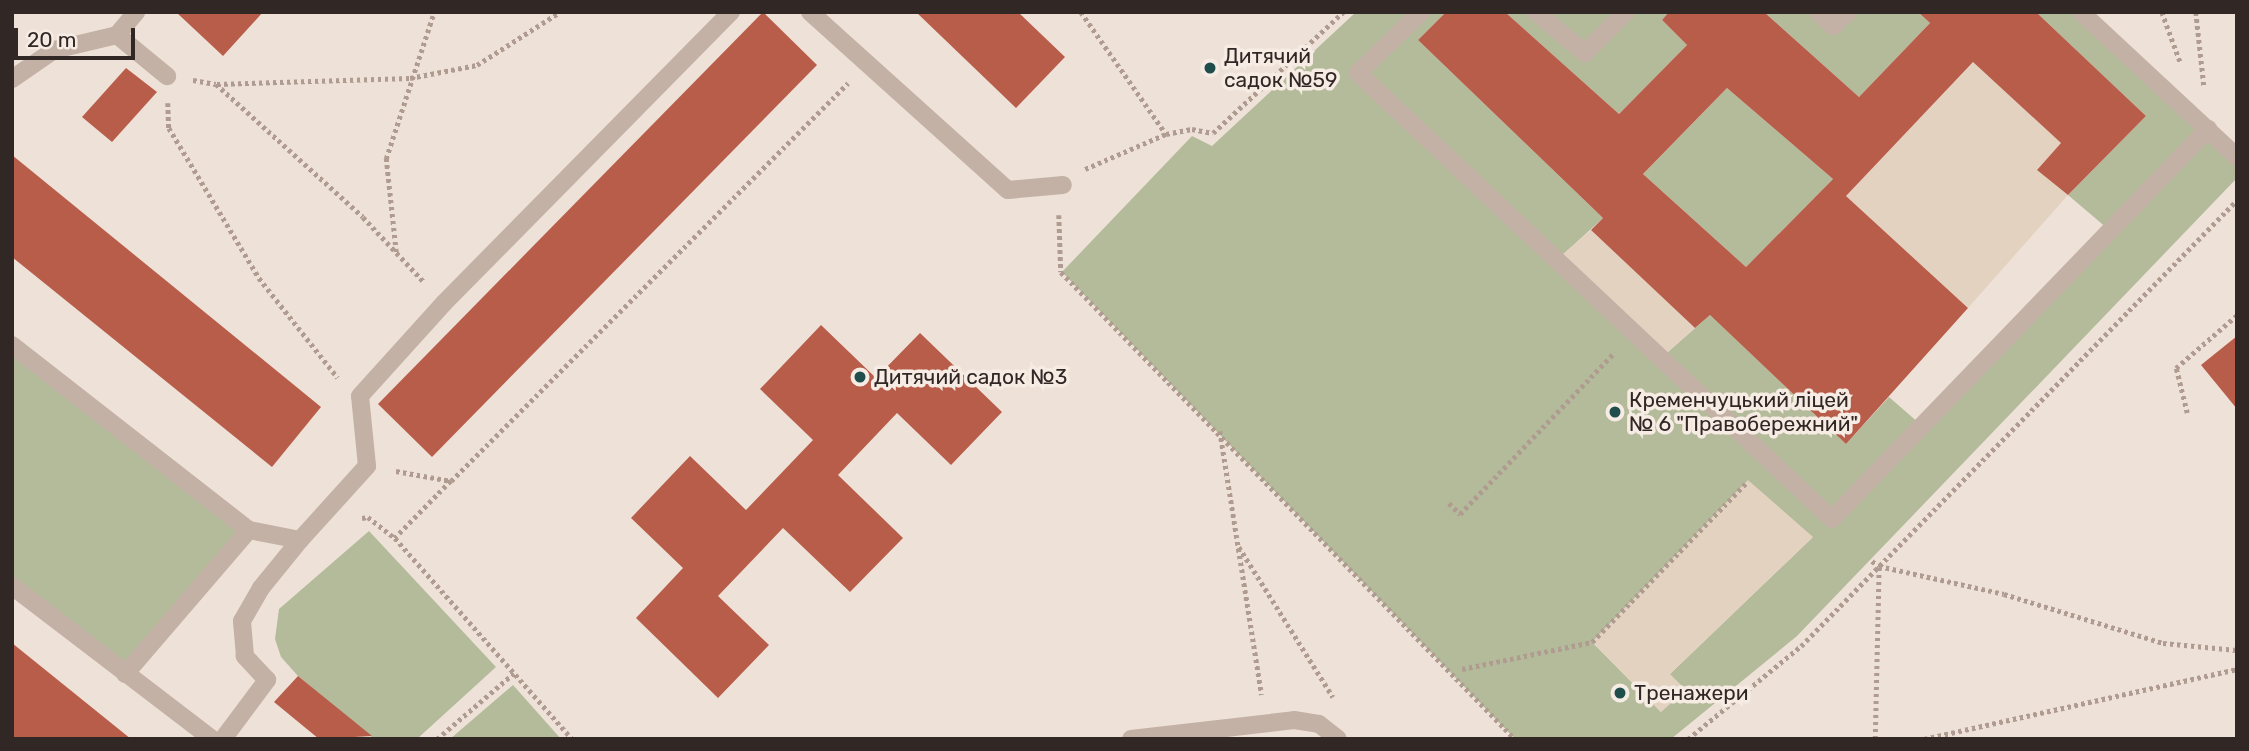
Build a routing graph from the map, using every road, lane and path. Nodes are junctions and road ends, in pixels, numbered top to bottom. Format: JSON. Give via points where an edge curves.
{"nodes":[{"id":1,"x":136,"y":12,"type":"edge"},
{"id":2,"x":434,"y":12,"type":"edge"},
{"id":3,"x":560,"y":12,"type":"edge"},
{"id":4,"x":731,"y":12,"type":"edge"},
{"id":5,"x":810,"y":12,"type":"edge"},
{"id":6,"x":1081,"y":12,"type":"edge"},
{"id":7,"x":1343,"y":12,"type":"edge"},
{"id":8,"x":1421,"y":12,"type":"edge"},
{"id":9,"x":1536,"y":12,"type":"edge"},
{"id":10,"x":1626,"y":12,"type":"edge"},
{"id":11,"x":1818,"y":12,"type":"edge"},
{"id":12,"x":1847,"y":12,"type":"edge"},
{"id":13,"x":2081,"y":12,"type":"edge"},
{"id":14,"x":2196,"y":12,"type":"edge"},
{"id":15,"x":117,"y":35,"type":"junction"},
{"id":16,"x":866,"y":65,"type":"junction"},
{"id":17,"x":167,"y":76,"type":"junction"},
{"id":18,"x":410,"y":78,"type":"junction"},
{"id":19,"x":12,"y":79,"type":"edge"},
{"id":20,"x":216,"y":84,"type":"junction"},
{"id":21,"x":2208,"y":129,"type":"junction"},
{"id":22,"x":1166,"y":134,"type":"junction"},
{"id":23,"x":2237,"y":157,"type":"edge"},
{"id":24,"x":1063,"y":185,"type":"junction"},
{"id":25,"x":2237,"y":200,"type":"edge"},
{"id":26,"x":396,"y":252,"type":"junction"},
{"id":27,"x":444,"y":303,"type":"junction"},
{"id":28,"x":2237,"y":315,"type":"edge"},
{"id":29,"x":12,"y":345,"type":"edge"},
{"id":30,"x":1616,"y":352,"type":"dead end"},
{"id":31,"x":340,"y":382,"type":"dead end"},
{"id":32,"x":2187,"y":413,"type":"dead end"},
{"id":33,"x":1220,"y":430,"type":"junction"},
{"id":34,"x":367,"y":466,"type":"junction"},
{"id":35,"x":1748,"y":480,"type":"dead end"},
{"id":36,"x":451,"y":481,"type":"junction"},
{"id":37,"x":1450,"y":503,"type":"dead end"},
{"id":38,"x":249,"y":530,"type":"junction"},
{"id":39,"x":300,"y":540,"type":"junction"},
{"id":40,"x":1237,"y":544,"type":"junction"},
{"id":41,"x":1872,"y":561,"type":"dead end"},
{"id":42,"x":1879,"y":566,"type":"junction"},
{"id":43,"x":12,"y":586,"type":"edge"},
{"id":44,"x":2237,"y":650,"type":"edge"},
{"id":45,"x":1462,"y":669,"type":"dead end"},
{"id":46,"x":2237,"y":669,"type":"edge"},
{"id":47,"x":514,"y":673,"type":"junction"},
{"id":48,"x":125,"y":674,"type":"junction"},
{"id":49,"x":1341,"y":709,"type":"dead end"},
{"id":50,"x":1266,"y":722,"type":"junction"},
{"id":51,"x":212,"y":739,"type":"edge"},
{"id":52,"x":223,"y":739,"type":"edge"},
{"id":53,"x":437,"y":739,"type":"edge"},
{"id":54,"x":572,"y":739,"type":"edge"},
{"id":55,"x":1131,"y":739,"type":"edge"},
{"id":56,"x":1338,"y":739,"type":"edge"},
{"id":57,"x":1515,"y":739,"type":"edge"},
{"id":58,"x":1688,"y":739,"type":"edge"},
{"id":59,"x":1875,"y":739,"type":"edge"},
{"id":60,"x":1924,"y":739,"type":"edge"}],
"edges":[{"from":1,"to":15,"type":"lane"},
{"from":2,"to":18,"type":"path"},
{"from":3,"to":18,"type":"path","via":[[477,65]]},
{"from":4,"to":27,"type":"lane"},
{"from":5,"to":16,"type":"lane"},
{"from":6,"to":22,"type":"path"},
{"from":7,"to":22,"type":"path","via":[[1213,134],[1192,129]]},
{"from":8,"to":21,"type":"lane","via":[[1358,73],[1832,519]]},
{"from":9,"to":10,"type":"lane","via":[[1585,53]]},
{"from":11,"to":12,"type":"lane","via":[[1833,26]]},
{"from":13,"to":21,"type":"lane"},
{"from":14,"to":21,"type":"path"},
{"from":15,"to":17,"type":"lane"},
{"from":15,"to":19,"type":"lane","via":[[54,50]]},
{"from":16,"to":24,"type":"lane","via":[[1008,190]]},
{"from":16,"to":36,"type":"path"},
{"from":17,"to":20,"type":"path"},
{"from":17,"to":31,"type":"path","via":[[169,128],[258,278]]},
{"from":18,"to":20,"type":"path"},
{"from":18,"to":26,"type":"path","via":[[386,159]]},
{"from":20,"to":26,"type":"path"},
{"from":21,"to":23,"type":"lane"},
{"from":22,"to":24,"type":"path","via":[[1098,161]]},
{"from":24,"to":33,"type":"path","via":[[1057,230],[1062,272]]},
{"from":25,"to":42,"type":"path"},
{"from":26,"to":27,"type":"path"},
{"from":27,"to":34,"type":"lane","via":[[360,396]]},
{"from":28,"to":32,"type":"path","via":[[2176,368]]},
{"from":29,"to":38,"type":"lane"},
{"from":30,"to":37,"type":"path","via":[[1460,514]]},
{"from":33,"to":40,"type":"path"},
{"from":33,"to":57,"type":"path"},
{"from":34,"to":36,"type":"path"},
{"from":34,"to":39,"type":"lane"},
{"from":35,"to":45,"type":"path","via":[[1592,642]]},
{"from":36,"to":47,"type":"path","via":[[396,538]]},
{"from":38,"to":39,"type":"lane"},
{"from":38,"to":48,"type":"lane"},
{"from":39,"to":52,"type":"lane","via":[[261,588],[242,621],[245,656],[267,680]]},
{"from":40,"to":49,"type":"path"},
{"from":40,"to":50,"type":"path"},
{"from":41,"to":42,"type":"path"},
{"from":42,"to":44,"type":"path","via":[[2004,594],[2163,643]]},
{"from":42,"to":58,"type":"path","via":[[1801,646]]},
{"from":42,"to":59,"type":"path"},
{"from":43,"to":48,"type":"lane"},
{"from":46,"to":60,"type":"path"},
{"from":47,"to":53,"type":"path"},
{"from":47,"to":54,"type":"path"},
{"from":48,"to":51,"type":"lane"},
{"from":50,"to":55,"type":"lane"},
{"from":50,"to":56,"type":"lane","via":[[1319,724]]}]}
